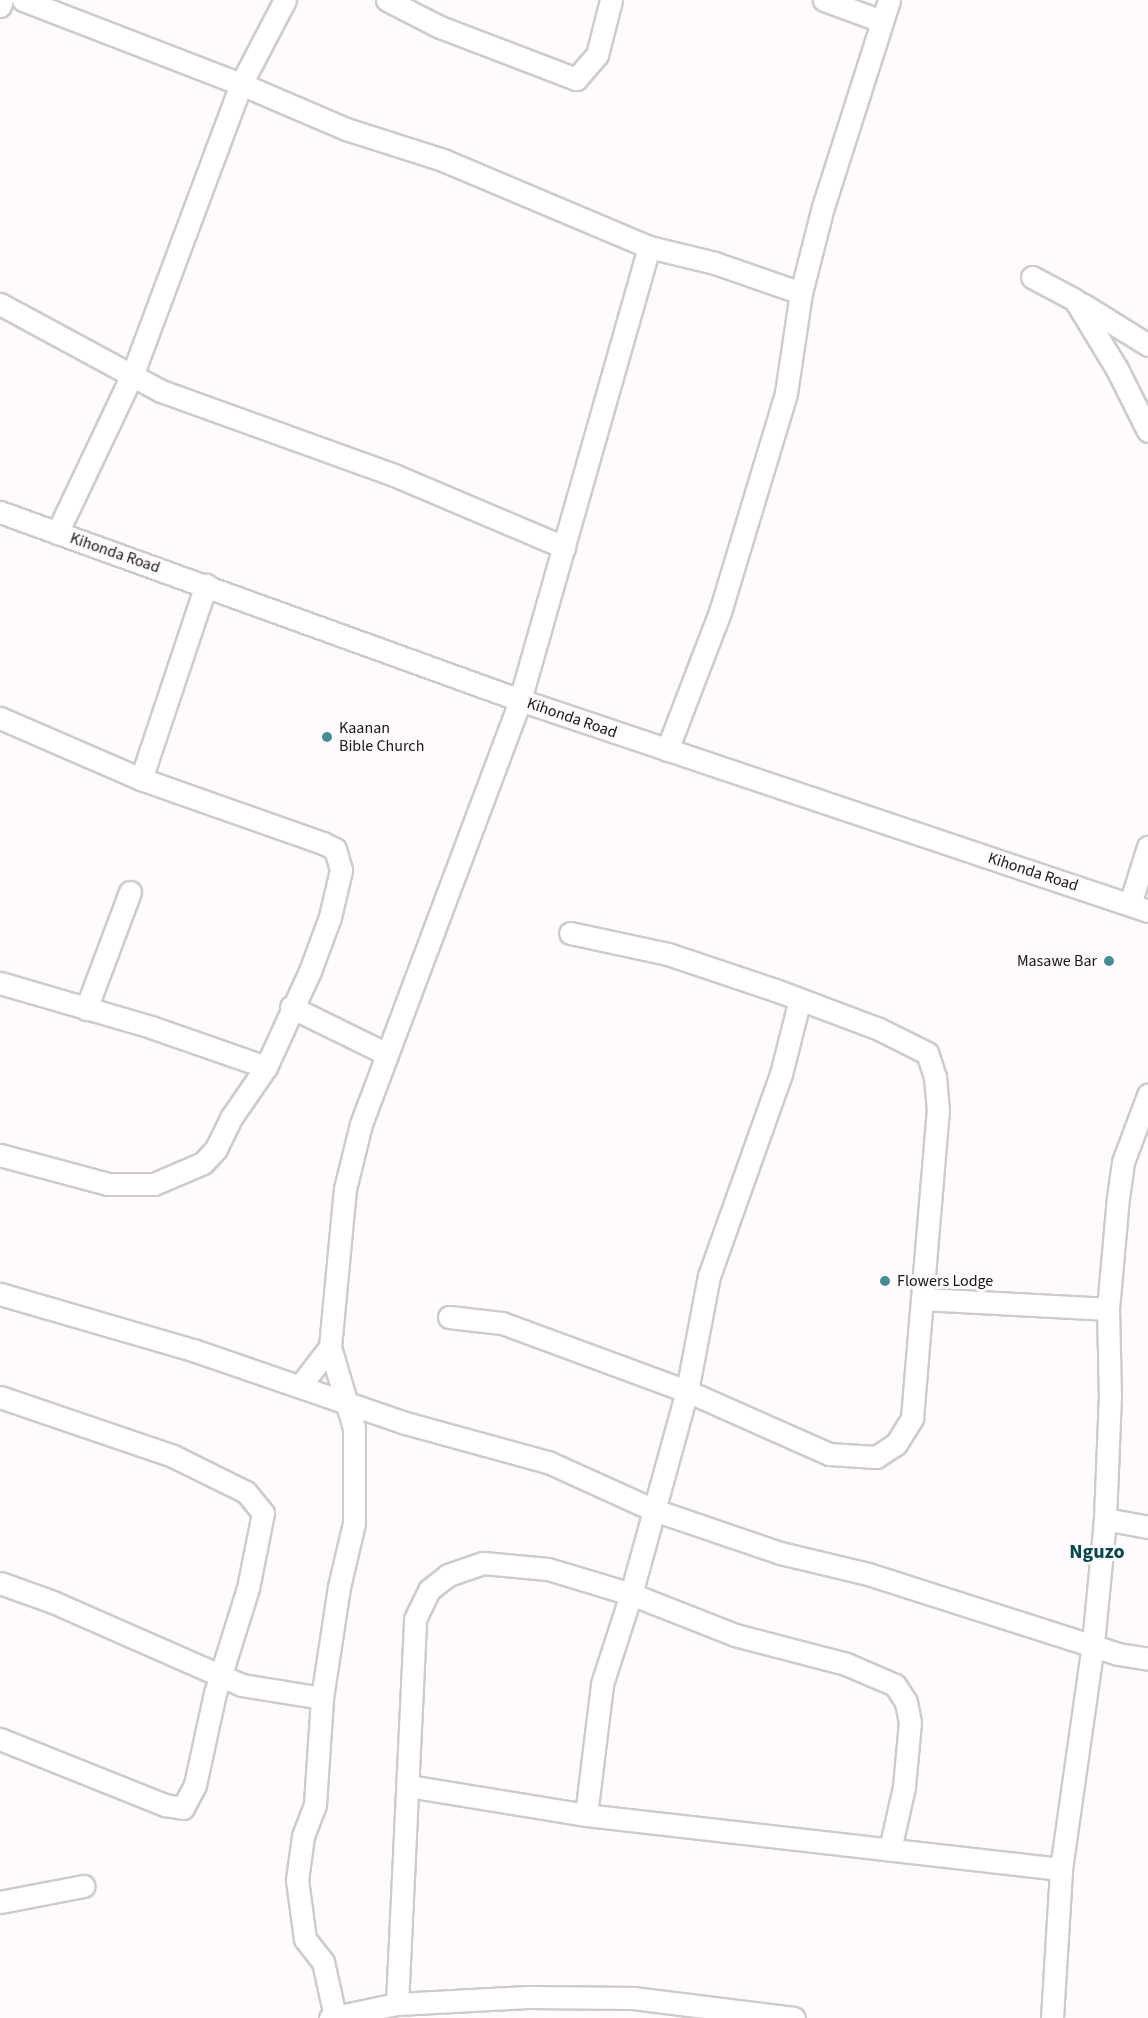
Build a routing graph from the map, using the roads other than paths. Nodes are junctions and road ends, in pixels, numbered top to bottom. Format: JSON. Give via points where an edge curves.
{"nodes":[{"id":1,"x":3,"y":0,"type":"edge"},
{"id":2,"x":23,"y":0,"type":"edge"},
{"id":3,"x":285,"y":0,"type":"edge"},
{"id":4,"x":387,"y":0,"type":"edge"},
{"id":5,"x":611,"y":0,"type":"edge"},
{"id":6,"x":824,"y":0,"type":"edge"},
{"id":7,"x":888,"y":0,"type":"edge"},
{"id":8,"x":0,"y":6,"type":"edge"},
{"id":9,"x":879,"y":20,"type":"junction"},
{"id":10,"x":241,"y":84,"type":"junction"},
{"id":11,"x":649,"y":247,"type":"junction"},
{"id":12,"x":1032,"y":277,"type":"dead end"},
{"id":13,"x":801,"y":293,"type":"junction"},
{"id":14,"x":1075,"y":300,"type":"junction"},
{"id":15,"x":0,"y":304,"type":"edge"},
{"id":16,"x":1148,"y":345,"type":"edge"},
{"id":17,"x":133,"y":374,"type":"junction"},
{"id":18,"x":1148,"y":431,"type":"edge"},
{"id":19,"x":0,"y":512,"type":"edge"},
{"id":20,"x":57,"y":533,"type":"junction"},
{"id":21,"x":564,"y":547,"type":"junction"},
{"id":22,"x":206,"y":585,"type":"junction"},
{"id":23,"x":520,"y":700,"type":"junction"},
{"id":24,"x":0,"y":718,"type":"edge"},
{"id":25,"x":667,"y":750,"type":"junction"},
{"id":26,"x":141,"y":778,"type":"junction"},
{"id":27,"x":1148,"y":847,"type":"edge"},
{"id":28,"x":130,"y":892,"type":"dead end"},
{"id":29,"x":1139,"y":908,"type":"edge"},
{"id":30,"x":570,"y":933,"type":"dead end"},
{"id":31,"x":0,"y":983,"type":"edge"},
{"id":32,"x":799,"y":1003,"type":"junction"},
{"id":33,"x":291,"y":1007,"type":"junction"},
{"id":34,"x":86,"y":1009,"type":"junction"},
{"id":35,"x":387,"y":1054,"type":"junction"},
{"id":36,"x":266,"y":1067,"type":"junction"},
{"id":37,"x":1148,"y":1095,"type":"edge"},
{"id":38,"x":1140,"y":1143,"type":"edge"},
{"id":39,"x":0,"y":1155,"type":"edge"},
{"id":40,"x":0,"y":1294,"type":"edge"},
{"id":41,"x":924,"y":1299,"type":"junction"},
{"id":42,"x":1108,"y":1309,"type":"junction"},
{"id":43,"x":449,"y":1317,"type":"dead end"},
{"id":44,"x":330,"y":1347,"type":"junction"},
{"id":45,"x":300,"y":1386,"type":"junction"},
{"id":46,"x":687,"y":1391,"type":"junction"},
{"id":47,"x":0,"y":1397,"type":"edge"},
{"id":48,"x":344,"y":1400,"type":"junction"},
{"id":49,"x":654,"y":1510,"type":"junction"},
{"id":50,"x":1106,"y":1519,"type":"junction"},
{"id":51,"x":1148,"y":1527,"type":"edge"},
{"id":52,"x":0,"y":1583,"type":"edge"},
{"id":53,"x":632,"y":1594,"type":"junction"},
{"id":54,"x":1093,"y":1644,"type":"junction"},
{"id":55,"x":1148,"y":1659,"type":"edge"},
{"id":56,"x":222,"y":1673,"type":"junction"},
{"id":57,"x":322,"y":1698,"type":"junction"},
{"id":58,"x":0,"y":1739,"type":"edge"},
{"id":59,"x":409,"y":1786,"type":"junction"},
{"id":60,"x":586,"y":1815,"type":"junction"},
{"id":61,"x":890,"y":1849,"type":"junction"},
{"id":62,"x":1061,"y":1869,"type":"junction"},
{"id":63,"x":83,"y":1886,"type":"dead end"},
{"id":64,"x":0,"y":1902,"type":"edge"},
{"id":65,"x":397,"y":2004,"type":"junction"},
{"id":66,"x":687,"y":2012,"type":"edge"},
{"id":67,"x":332,"y":2017,"type":"edge"},
{"id":68,"x":794,"y":2018,"type":"edge"},
{"id":69,"x":1053,"y":2018,"type":"edge"}],
"edges":[{"from":1,"to":8,"type":"street"},
{"from":2,"to":10,"type":"street"},
{"from":3,"to":10,"type":"street"},
{"from":4,"to":5,"type":"street","via":[[440,27],[576,79],[597,55]]},
{"from":6,"to":9,"type":"street"},
{"from":7,"to":9,"type":"street"},
{"from":9,"to":13,"type":"street"},
{"from":10,"to":11,"type":"street","via":[[346,129],[443,160]]},
{"from":10,"to":17,"type":"street"},
{"from":11,"to":13,"type":"street","via":[[715,263]]},
{"from":11,"to":21,"type":"street"},
{"from":12,"to":14,"type":"street"},
{"from":13,"to":25,"type":"street","via":[[783,404],[720,612]]},
{"from":14,"to":16,"type":"street"},
{"from":14,"to":18,"type":"street","via":[[1101,339]]},
{"from":15,"to":17,"type":"street"},
{"from":17,"to":20,"type":"street"},
{"from":17,"to":21,"type":"street","via":[[161,391],[394,476]]},
{"from":19,"to":20,"type":"street","name":"Kihonda Road"},
{"from":20,"to":22,"type":"street","name":"Kihonda Road"},
{"from":21,"to":23,"type":"street"},
{"from":22,"to":23,"type":"street","name":"Kihonda Road"},
{"from":22,"to":26,"type":"street"},
{"from":23,"to":25,"type":"street","name":"Kihonda Road"},
{"from":23,"to":35,"type":"street"},
{"from":24,"to":26,"type":"street"},
{"from":25,"to":29,"type":"street","name":"Kihonda Road"},
{"from":26,"to":33,"type":"street","via":[[335,849],[340,870],[330,917]]},
{"from":27,"to":29,"type":"street"},
{"from":28,"to":34,"type":"street"},
{"from":30,"to":32,"type":"street","via":[[668,954],[775,990]]},
{"from":31,"to":34,"type":"street"},
{"from":32,"to":41,"type":"street","via":[[879,1029],[927,1053],[935,1077],[938,1111]]},
{"from":32,"to":46,"type":"street","via":[[781,1074],[710,1276]]},
{"from":33,"to":35,"type":"street"},
{"from":33,"to":36,"type":"street"},
{"from":34,"to":36,"type":"street"},
{"from":35,"to":44,"type":"street","via":[[361,1124],[345,1189]]},
{"from":36,"to":39,"type":"street","via":[[210,1156],[154,1184],[108,1184]]},
{"from":37,"to":38,"type":"street"},
{"from":38,"to":42,"type":"street","via":[[1118,1198]]},
{"from":40,"to":45,"type":"street"},
{"from":41,"to":42,"type":"street"},
{"from":41,"to":46,"type":"street","via":[[912,1418],[896,1444],[876,1457],[829,1454]]},
{"from":42,"to":50,"type":"street"},
{"from":43,"to":46,"type":"street","via":[[502,1323]]},
{"from":44,"to":45,"type":"street"},
{"from":44,"to":48,"type":"street"},
{"from":45,"to":48,"type":"street"},
{"from":46,"to":49,"type":"street"},
{"from":47,"to":56,"type":"street","via":[[173,1456],[246,1492],[260,1505],[263,1513],[257,1550]]},
{"from":48,"to":49,"type":"street","via":[[405,1423],[548,1462]]},
{"from":48,"to":57,"type":"street","via":[[354,1428],[354,1523],[339,1587]]},
{"from":49,"to":53,"type":"street"},
{"from":49,"to":54,"type":"street","via":[[780,1553],[867,1574]]},
{"from":50,"to":51,"type":"street"},
{"from":50,"to":54,"type":"street"},
{"from":52,"to":56,"type":"street"},
{"from":53,"to":59,"type":"street","via":[[548,1569],[483,1563],[448,1575],[429,1590],[415,1619],[409,1696]]},
{"from":53,"to":60,"type":"street","via":[[602,1684]]},
{"from":53,"to":61,"type":"street","via":[[735,1635],[846,1664],[895,1685],[906,1702],[910,1722],[904,1787]]},
{"from":54,"to":55,"type":"street"},
{"from":54,"to":62,"type":"street"},
{"from":56,"to":57,"type":"street","via":[[242,1685]]},
{"from":56,"to":58,"type":"street","via":[[195,1785],[183,1808],[165,1805]]},
{"from":57,"to":67,"type":"street","via":[[315,1804],[303,1836],[297,1880],[305,1939],[323,1962]]},
{"from":59,"to":60,"type":"street"},
{"from":59,"to":65,"type":"street"},
{"from":60,"to":61,"type":"street"},
{"from":61,"to":62,"type":"street"},
{"from":62,"to":69,"type":"street"},
{"from":63,"to":64,"type":"street"},
{"from":65,"to":66,"type":"street","via":[[528,1997],[633,1998]]},
{"from":65,"to":67,"type":"street"},
{"from":66,"to":68,"type":"street"}]}
